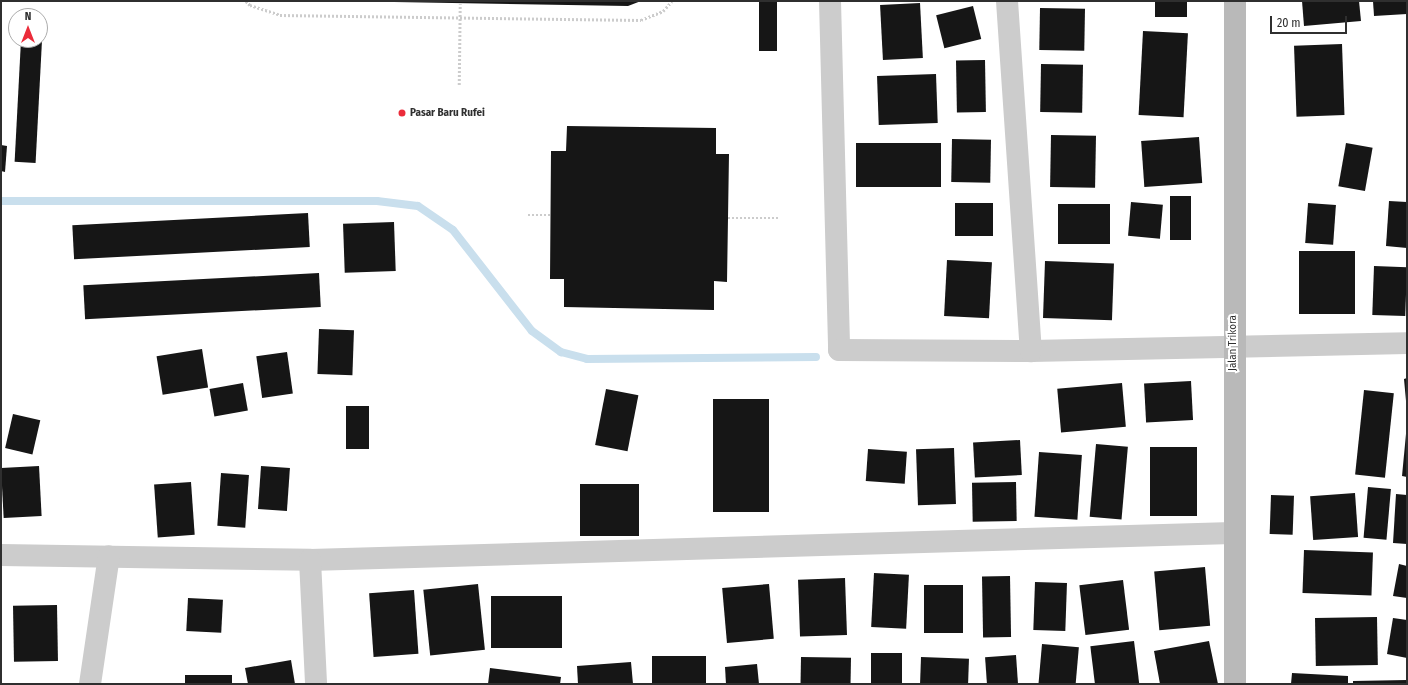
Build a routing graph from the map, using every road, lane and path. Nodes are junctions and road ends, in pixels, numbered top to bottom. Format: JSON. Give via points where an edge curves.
{"nodes":[{"id":1,"x":246,"y":1,"type":"edge"},
{"id":2,"x":672,"y":1,"type":"edge"},
{"id":3,"x":830,"y":1,"type":"edge"},
{"id":4,"x":1007,"y":1,"type":"edge"},
{"id":5,"x":1234,"y":1,"type":"edge"},
{"id":6,"x":460,"y":4,"type":"dead end"},
{"id":7,"x":460,"y":17,"type":"junction"},
{"id":8,"x":460,"y":85,"type":"dead end"},
{"id":9,"x":528,"y":215,"type":"dead end"},
{"id":10,"x":550,"y":215,"type":"dead end"},
{"id":11,"x":728,"y":218,"type":"dead end"},
{"id":12,"x":780,"y":218,"type":"dead end"},
{"id":13,"x":1407,"y":343,"type":"edge"},
{"id":14,"x":1233,"y":347,"type":"junction"},
{"id":15,"x":1031,"y":351,"type":"junction"},
{"id":16,"x":1233,"y":533,"type":"junction"},
{"id":17,"x":1,"y":555,"type":"edge"},
{"id":18,"x":109,"y":556,"type":"junction"},
{"id":19,"x":310,"y":560,"type":"junction"},
{"id":20,"x":90,"y":684,"type":"edge"},
{"id":21,"x":316,"y":684,"type":"edge"},
{"id":22,"x":1235,"y":684,"type":"edge"}],
"edges":[{"from":1,"to":7,"type":"path","via":[[250,5],[280,15]]},
{"from":2,"to":7,"type":"path","via":[[663,11],[641,20]]},
{"from":3,"to":15,"type":"street","via":[[838,350]]},
{"from":4,"to":15,"type":"street"},
{"from":5,"to":14,"type":"street","name":"Jalan Trikora"},
{"from":6,"to":7,"type":"path"},
{"from":7,"to":8,"type":"path"},
{"from":9,"to":10,"type":"path"},
{"from":11,"to":12,"type":"path"},
{"from":13,"to":14,"type":"street"},
{"from":14,"to":15,"type":"street"},
{"from":14,"to":16,"type":"street","name":"Jalan Trikora"},
{"from":16,"to":19,"type":"street"},
{"from":16,"to":22,"type":"street","name":"Jalan Trikora"},
{"from":17,"to":18,"type":"street"},
{"from":18,"to":19,"type":"street"},
{"from":18,"to":20,"type":"street"},
{"from":19,"to":21,"type":"street"}]}
